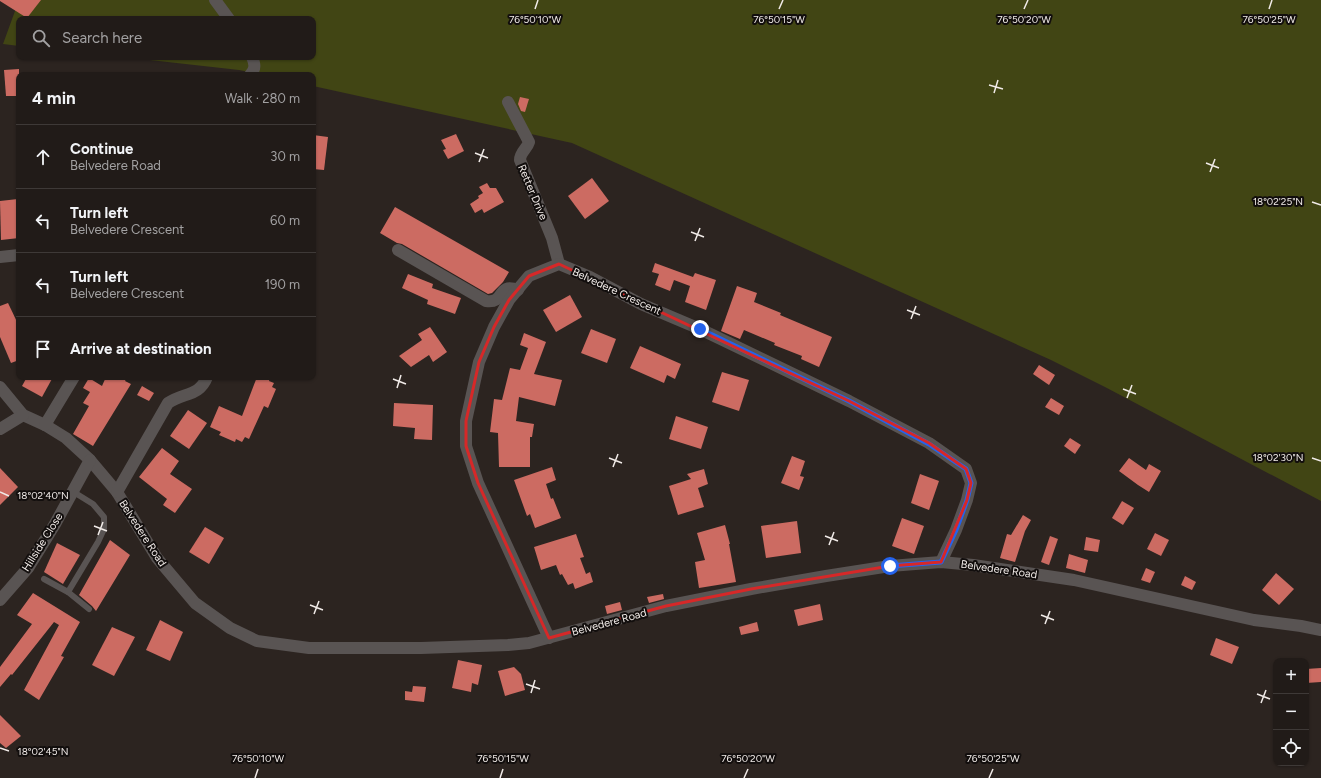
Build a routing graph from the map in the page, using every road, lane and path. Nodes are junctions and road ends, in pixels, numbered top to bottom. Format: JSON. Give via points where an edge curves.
{"nodes":[{"id":1,"x":215,"y":0,"type":"edge"},
{"id":2,"x":227,"y":16,"type":"edge"},
{"id":3,"x":253,"y":60,"type":"edge"},
{"id":4,"x":252,"y":72,"type":"edge"},
{"id":5,"x":508,"y":102,"type":"dead end"},
{"id":6,"x":398,"y":250,"type":"dead end"},
{"id":7,"x":16,"y":255,"type":"edge"},
{"id":8,"x":0,"y":257,"type":"edge"},
{"id":9,"x":559,"y":264,"type":"junction"},
{"id":10,"x":518,"y":290,"type":"junction"},
{"id":11,"x":72,"y":380,"type":"edge"},
{"id":12,"x":206,"y":380,"type":"edge"},
{"id":13,"x":0,"y":387,"type":"edge"},
{"id":14,"x":23,"y":415,"type":"junction"},
{"id":15,"x":45,"y":425,"type":"junction"},
{"id":16,"x":0,"y":429,"type":"edge"},
{"id":17,"x":90,"y":460,"type":"junction"},
{"id":18,"x":72,"y":491,"type":"junction"},
{"id":19,"x":117,"y":492,"type":"junction"},
{"id":20,"x":941,"y":562,"type":"junction"},
{"id":21,"x":44,"y":579,"type":"dead end"},
{"id":22,"x":68,"y":592,"type":"junction"},
{"id":23,"x":0,"y":600,"type":"edge"},
{"id":24,"x":89,"y":609,"type":"dead end"},
{"id":25,"x":1321,"y":630,"type":"edge"},
{"id":26,"x":549,"y":638,"type":"junction"}],
"edges":[{"from":1,"to":2,"type":"street"},
{"from":3,"to":4,"type":"street","via":[[255,68]]},
{"from":5,"to":9,"type":"street","name":"Retter Drive","via":[[528,142],[528,146],[520,155],[520,160],[552,238]]},
{"from":6,"to":10,"type":"street","via":[[486,301],[496,300],[505,288]]},
{"from":7,"to":8,"type":"street"},
{"from":9,"to":10,"type":"street","name":"Belvedere Crescent","via":[[529,276]]},
{"from":9,"to":20,"type":"street","name":"Belvedere Crescent","via":[[849,401],[929,444],[966,469],[971,483],[967,500]]},
{"from":10,"to":26,"type":"street","name":"Belvedere Crescent","via":[[509,300],[494,327],[479,362],[466,422],[466,446],[478,483]]},
{"from":11,"to":15,"type":"street"},
{"from":12,"to":19,"type":"street","via":[[199,390],[168,403]]},
{"from":13,"to":14,"type":"street","name":"Belvedere Road"},
{"from":14,"to":15,"type":"street","name":"Belvedere Road"},
{"from":14,"to":16,"type":"street"},
{"from":15,"to":17,"type":"street","name":"Belvedere Road","via":[[66,438]]},
{"from":17,"to":18,"type":"street","name":"Hillside Close"},
{"from":17,"to":19,"type":"street","name":"Belvedere Road"},
{"from":18,"to":22,"type":"lane","via":[[93,504],[104,518],[104,530]]},
{"from":18,"to":23,"type":"street","name":"Hillside Close","via":[[28,568]]},
{"from":19,"to":26,"type":"street","name":"Belvedere Road","via":[[157,558],[194,603],[230,628],[257,641],[309,648],[421,648],[508,645]]},
{"from":20,"to":25,"type":"street","name":"Belvedere Road","via":[[1074,580],[1254,620]]},
{"from":20,"to":26,"type":"street","name":"Belvedere Road","via":[[890,566],[751,589],[666,606]]},
{"from":21,"to":22,"type":"lane"},
{"from":22,"to":24,"type":"lane"}]}
